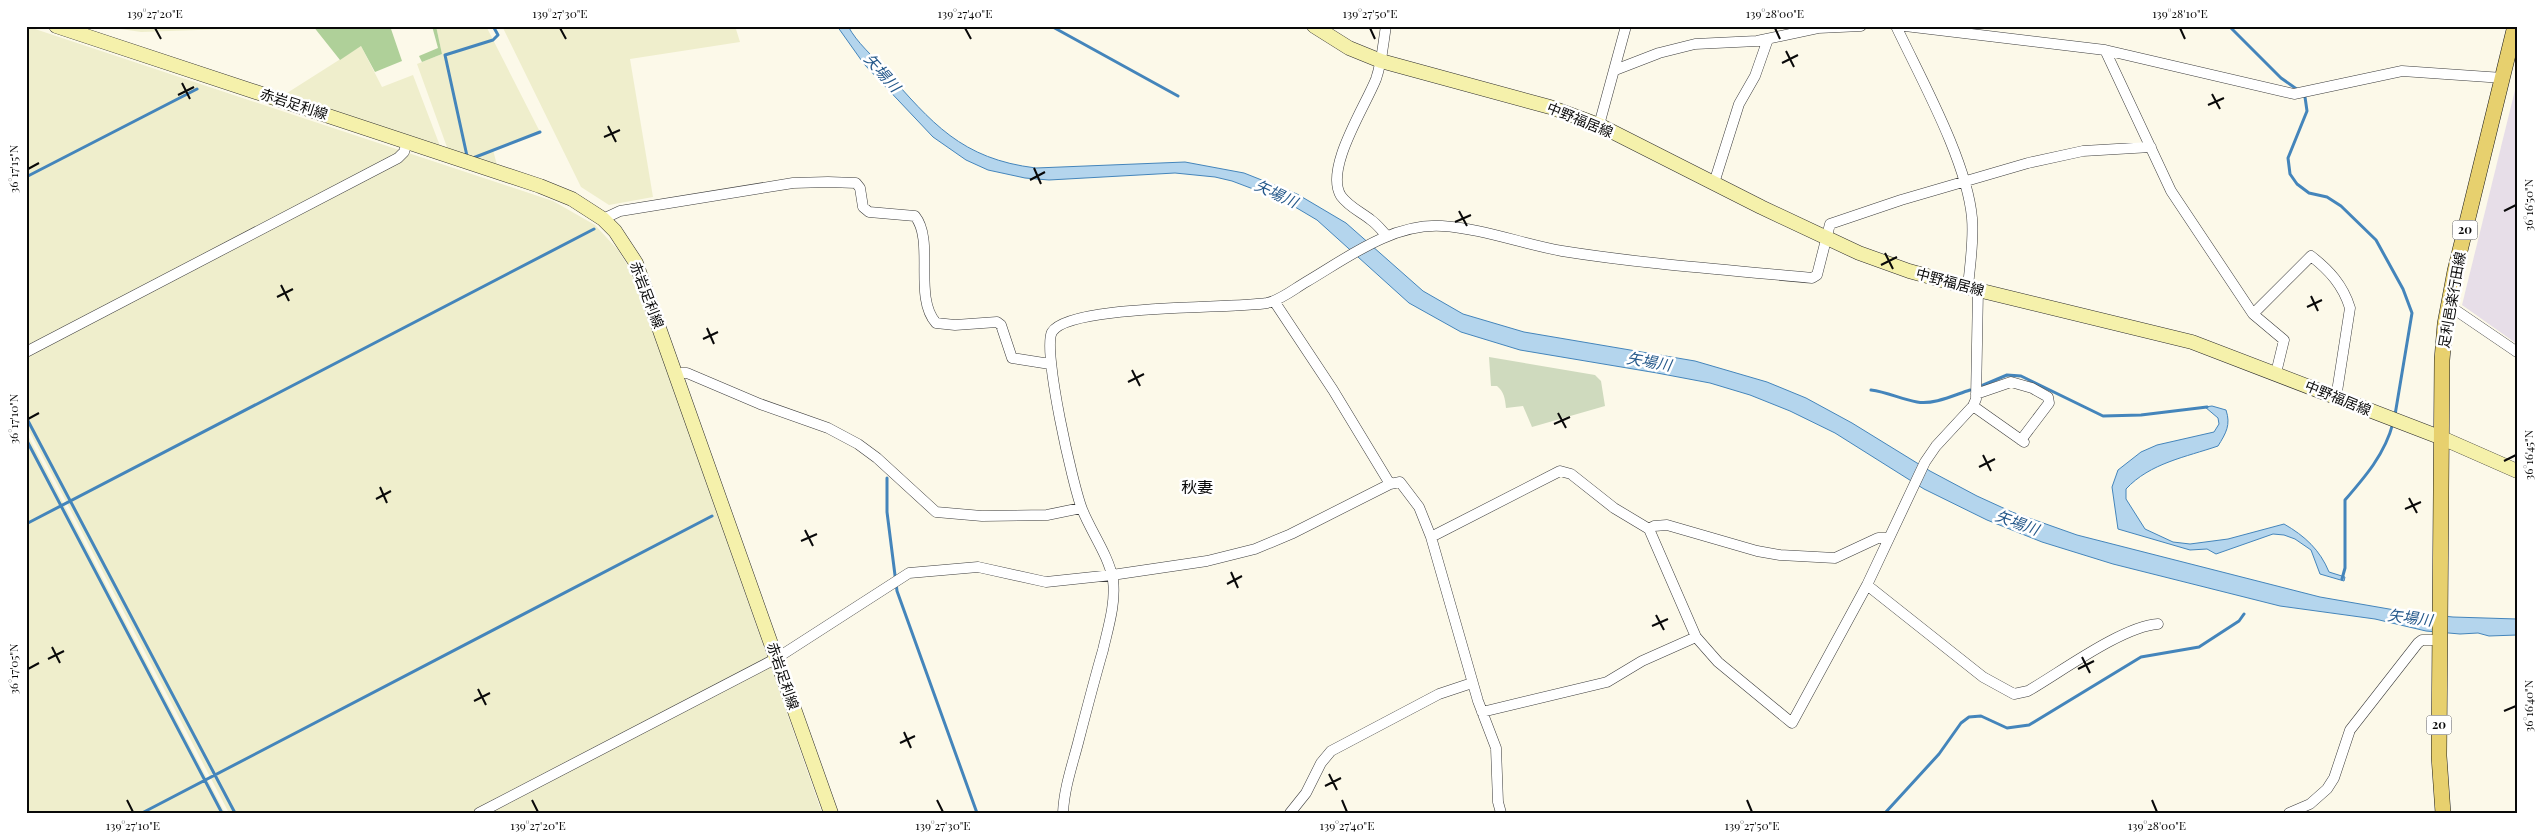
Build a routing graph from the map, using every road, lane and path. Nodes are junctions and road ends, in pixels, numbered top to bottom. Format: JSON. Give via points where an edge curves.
{"nodes":[{"id":1,"x":56,"y":26,"type":"edge"},
{"id":2,"x":1314,"y":26,"type":"edge"},
{"id":3,"x":1386,"y":26,"type":"edge"},
{"id":4,"x":1626,"y":26,"type":"edge"},
{"id":5,"x":1861,"y":26,"type":"edge"},
{"id":6,"x":1896,"y":26,"type":"edge"},
{"id":7,"x":1905,"y":26,"type":"edge"},
{"id":8,"x":2515,"y":26,"type":"edge"},
{"id":9,"x":1768,"y":39,"type":"junction"},
{"id":10,"x":2105,"y":50,"type":"junction"},
{"id":11,"x":1381,"y":61,"type":"junction"},
{"id":12,"x":1615,"y":70,"type":"junction"},
{"id":13,"x":2503,"y":78,"type":"junction"},
{"id":14,"x":1599,"y":125,"type":"junction"},
{"id":15,"x":408,"y":142,"type":"junction"},
{"id":16,"x":2151,"y":147,"type":"junction"},
{"id":17,"x":1965,"y":182,"type":"junction"},
{"id":18,"x":1714,"y":183,"type":"junction"},
{"id":19,"x":602,"y":219,"type":"junction"},
{"id":20,"x":1387,"y":236,"type":"junction"},
{"id":21,"x":1826,"y":238,"type":"junction"},
{"id":22,"x":1973,"y":288,"type":"junction"},
{"id":23,"x":1274,"y":301,"type":"junction"},
{"id":24,"x":2448,"y":305,"type":"junction"},
{"id":25,"x":2253,"y":314,"type":"junction"},
{"id":26,"x":26,"y":352,"type":"edge"},
{"id":27,"x":2517,"y":352,"type":"edge"},
{"id":28,"x":1050,"y":364,"type":"junction"},
{"id":29,"x":676,"y":373,"type":"junction"},
{"id":30,"x":2276,"y":373,"type":"junction"},
{"id":31,"x":1976,"y":394,"type":"junction"},
{"id":32,"x":2336,"y":398,"type":"junction"},
{"id":33,"x":1973,"y":406,"type":"junction"},
{"id":34,"x":2442,"y":438,"type":"junction"},
{"id":35,"x":2517,"y":471,"type":"edge"},
{"id":36,"x":1390,"y":484,"type":"junction"},
{"id":37,"x":1081,"y":508,"type":"junction"},
{"id":38,"x":1649,"y":529,"type":"junction"},
{"id":39,"x":1431,"y":537,"type":"junction"},
{"id":40,"x":1888,"y":538,"type":"junction"},
{"id":41,"x":1112,"y":575,"type":"junction"},
{"id":42,"x":1867,"y":586,"type":"junction"},
{"id":43,"x":2158,"y":624,"type":"dead end"},
{"id":44,"x":1696,"y":638,"type":"junction"},
{"id":45,"x":2440,"y":638,"type":"junction"},
{"id":46,"x":776,"y":658,"type":"junction"},
{"id":47,"x":1472,"y":683,"type":"junction"},
{"id":48,"x":1482,"y":712,"type":"junction"},
{"id":49,"x":479,"y":813,"type":"edge"},
{"id":50,"x":831,"y":813,"type":"edge"},
{"id":51,"x":1064,"y":813,"type":"edge"},
{"id":52,"x":1290,"y":813,"type":"edge"},
{"id":53,"x":1501,"y":813,"type":"edge"},
{"id":54,"x":2289,"y":813,"type":"edge"},
{"id":55,"x":2443,"y":813,"type":"edge"}],
"edges":[{"from":1,"to":15,"type":"main road","name":"赤岩足利線"},
{"from":2,"to":11,"type":"main road","name":"中野福居線","via":[[1349,48]]},
{"from":3,"to":11,"type":"street"},
{"from":4,"to":12,"type":"street","via":[[1616,55]]},
{"from":5,"to":9,"type":"street","via":[[1818,28]]},
{"from":6,"to":17,"type":"street"},
{"from":7,"to":10,"type":"street"},
{"from":8,"to":13,"type":"main road","name":"足利邑楽行田線","number":"20"},
{"from":9,"to":12,"type":"street","via":[[1695,44]]},
{"from":9,"to":18,"type":"street","via":[[1755,76],[1739,104]]},
{"from":10,"to":13,"type":"street","via":[[2294,94],[2402,71]]},
{"from":10,"to":16,"type":"street"},
{"from":11,"to":14,"type":"main road","name":"中野福居線","via":[[1550,107]]},
{"from":11,"to":20,"type":"street","via":[[1341,159],[1336,180],[1342,197],[1350,206],[1372,220]]},
{"from":12,"to":14,"type":"street"},
{"from":13,"to":24,"type":"main road","name":"足利邑楽行田線","number":"20"},
{"from":14,"to":18,"type":"main road","name":"中野福居線"},
{"from":15,"to":19,"type":"main road","name":"赤岩足利線","via":[[572,199]]},
{"from":15,"to":26,"type":"street","via":[[398,158]]},
{"from":16,"to":17,"type":"street","via":[[2083,151]]},
{"from":16,"to":25,"type":"street","via":[[2171,191]]},
{"from":17,"to":21,"type":"street","via":[[1830,224]]},
{"from":17,"to":22,"type":"street","via":[[1972,217]]},
{"from":18,"to":21,"type":"main road","name":"中野福居線"},
{"from":19,"to":28,"type":"street","via":[[620,212],[793,183],[856,184],[860,188],[863,207],[869,212],[915,216],[920,222],[924,278],[931,314],[936,322],[955,325],[997,322],[1001,325],[1012,358]]},
{"from":19,"to":29,"type":"main road","name":"赤岩足利線","via":[[615,231],[636,263]]},
{"from":20,"to":21,"type":"street","via":[[1414,228],[1442,226],[1631,261],[1812,278],[1817,275]]},
{"from":20,"to":23,"type":"street"},
{"from":21,"to":22,"type":"main road","name":"中野福居線","via":[[1909,271]]},
{"from":22,"to":30,"type":"main road","name":"中野福居線","via":[[2192,342]]},
{"from":22,"to":31,"type":"street"},
{"from":23,"to":28,"type":"street","via":[[1143,308],[1074,320],[1052,332]]},
{"from":23,"to":36,"type":"street"},
{"from":24,"to":27,"type":"street"},
{"from":24,"to":34,"type":"main road","name":"足利邑楽行田線","number":"20","via":[[2442,360]]},
{"from":25,"to":30,"type":"street","via":[[2284,340]]},
{"from":25,"to":32,"type":"street","via":[[2311,256],[2331,271],[2347,296],[2350,308]]},
{"from":28,"to":37,"type":"street"},
{"from":29,"to":37,"type":"street","via":[[687,373],[828,428],[858,444],[936,512],[982,516],[1047,515]]},
{"from":29,"to":46,"type":"main road","name":"赤岩足利線"},
{"from":30,"to":32,"type":"main road","name":"中野福居線"},
{"from":31,"to":33,"type":"street"},
{"from":31,"to":33,"type":"street","via":[[2011,382],[2032,388],[2048,397],[2049,402],[2023,441]]},
{"from":32,"to":34,"type":"main road","name":"中野福居線"},
{"from":33,"to":40,"type":"street","via":[[1925,462]]},
{"from":34,"to":35,"type":"main road","name":"中野福居線"},
{"from":34,"to":45,"type":"main road","name":"足利邑楽行田線","number":"20"},
{"from":36,"to":39,"type":"street","via":[[1400,482],[1407,488]]},
{"from":36,"to":41,"type":"street","via":[[1255,549],[1208,561]]},
{"from":37,"to":41,"type":"street"},
{"from":38,"to":39,"type":"street","via":[[1563,471]]},
{"from":38,"to":40,"type":"street","via":[[1667,525],[1757,551],[1836,558],[1878,538]]},
{"from":38,"to":44,"type":"street"},
{"from":39,"to":47,"type":"street"},
{"from":40,"to":42,"type":"street"},
{"from":41,"to":46,"type":"street","via":[[1046,582],[978,567],[909,573]]},
{"from":41,"to":51,"type":"street","via":[[1113,602],[1109,623],[1068,780]]},
{"from":42,"to":43,"type":"street","via":[[1983,677],[2014,694],[2028,691],[2124,634]]},
{"from":42,"to":44,"type":"street","via":[[1792,723],[1718,662]]},
{"from":44,"to":48,"type":"street","via":[[1642,661],[1607,682]]},
{"from":45,"to":54,"type":"street","via":[[2418,643],[2350,730],[2334,778],[2327,789],[2310,804]]},
{"from":45,"to":55,"type":"main road","number":"20","via":[[2439,756]]},
{"from":46,"to":49,"type":"street"},
{"from":46,"to":50,"type":"main road","name":"赤岩足利線"},
{"from":47,"to":48,"type":"street"},
{"from":47,"to":52,"type":"street","via":[[1439,694],[1331,751],[1321,763],[1306,794]]},
{"from":48,"to":53,"type":"street","via":[[1496,748]]}]}
